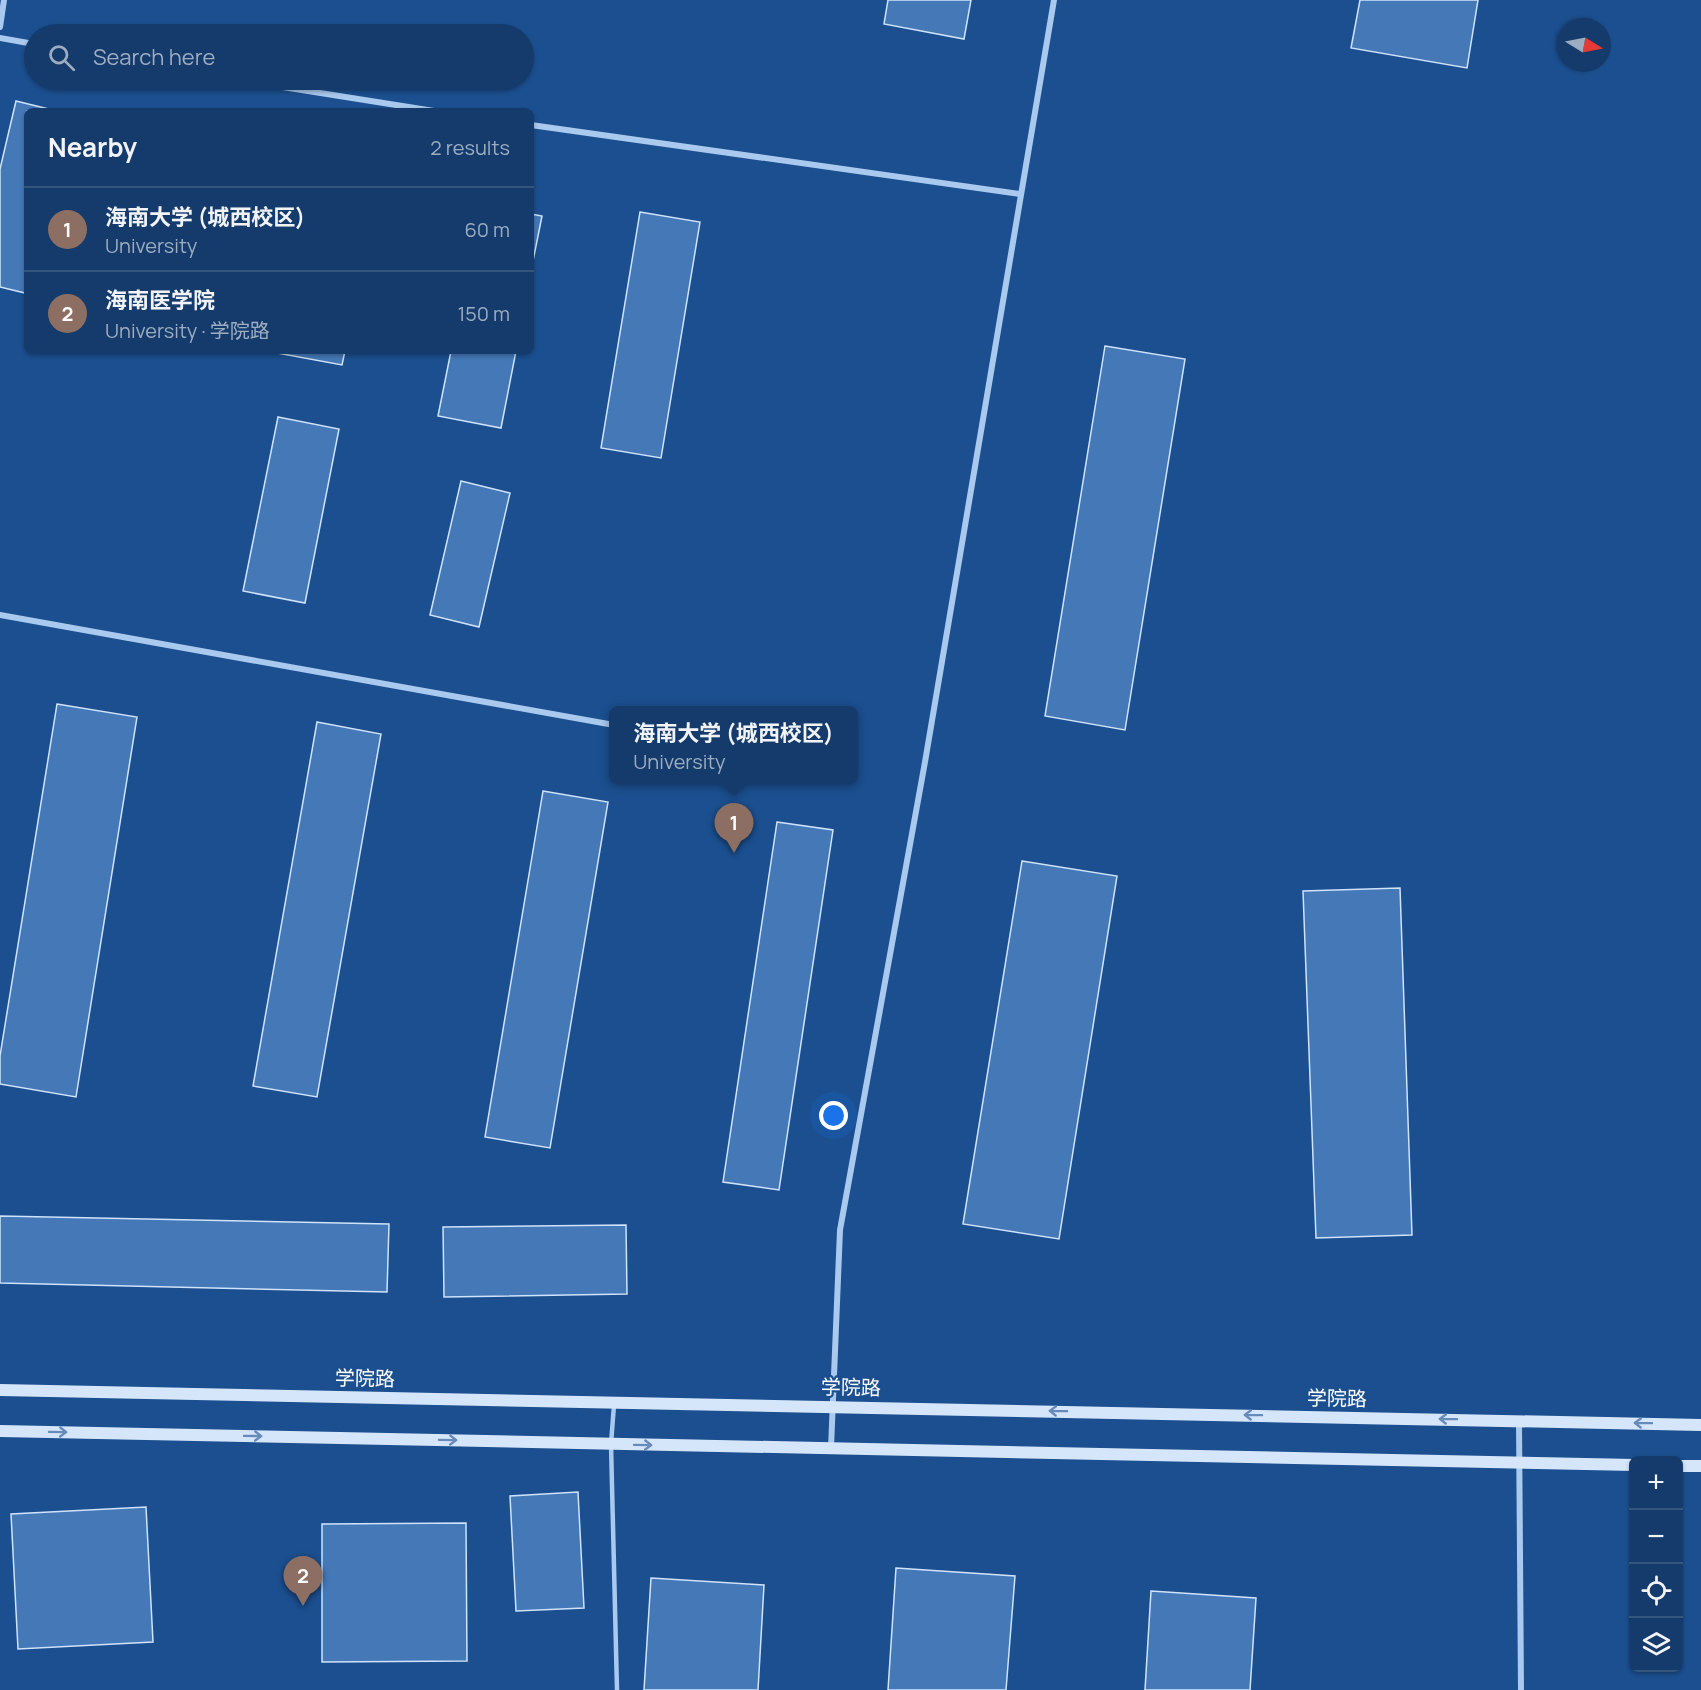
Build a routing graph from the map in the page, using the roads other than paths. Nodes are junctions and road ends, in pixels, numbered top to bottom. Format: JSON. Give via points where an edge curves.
{"nodes":[{"id":1,"x":4,"y":0,"type":"edge"},
{"id":2,"x":1054,"y":0,"type":"edge"},
{"id":3,"x":0,"y":27,"type":"edge"},
{"id":4,"x":0,"y":38,"type":"edge"},
{"id":5,"x":24,"y":42,"type":"edge"},
{"id":6,"x":301,"y":90,"type":"edge"},
{"id":7,"x":415,"y":108,"type":"edge"},
{"id":8,"x":534,"y":125,"type":"edge"},
{"id":9,"x":1020,"y":194,"type":"junction"},
{"id":10,"x":0,"y":615,"type":"edge"},
{"id":11,"x":609,"y":723,"type":"edge"},
{"id":12,"x":0,"y":1390,"type":"edge"},
{"id":13,"x":614,"y":1402,"type":"junction"},
{"id":14,"x":833,"y":1407,"type":"junction"},
{"id":15,"x":1519,"y":1421,"type":"junction"},
{"id":16,"x":1701,"y":1425,"type":"edge"},
{"id":17,"x":0,"y":1431,"type":"edge"},
{"id":18,"x":611,"y":1444,"type":"junction"},
{"id":19,"x":831,"y":1448,"type":"junction"},
{"id":20,"x":1518,"y":1462,"type":"junction"},
{"id":21,"x":1629,"y":1465,"type":"edge"},
{"id":22,"x":1683,"y":1466,"type":"edge"},
{"id":23,"x":1701,"y":1466,"type":"edge"},
{"id":24,"x":617,"y":1690,"type":"edge"},
{"id":25,"x":1521,"y":1690,"type":"edge"}],
"edges":[{"from":1,"to":3,"type":"street"},
{"from":2,"to":9,"type":"street"},
{"from":4,"to":5,"type":"street"},
{"from":6,"to":7,"type":"street"},
{"from":8,"to":9,"type":"street"},
{"from":9,"to":14,"type":"street","via":[[925,762],[840,1230]]},
{"from":10,"to":11,"type":"street"},
{"from":12,"to":13,"type":"main road","name":"学院路"},
{"from":13,"to":14,"type":"main road","name":"学院路"},
{"from":13,"to":18,"type":"lane"},
{"from":15,"to":14,"type":"main road","name":"学院路","one_way":true},
{"from":14,"to":19,"type":"street"},
{"from":16,"to":15,"type":"main road","name":"学院路","one_way":true},
{"from":15,"to":20,"type":"street"},
{"from":17,"to":18,"type":"main road","one_way":true},
{"from":18,"to":19,"type":"main road","one_way":true},
{"from":18,"to":24,"type":"lane"},
{"from":19,"to":20,"type":"main road"},
{"from":20,"to":21,"type":"main road"},
{"from":20,"to":25,"type":"street"},
{"from":22,"to":23,"type":"main road"}]}
